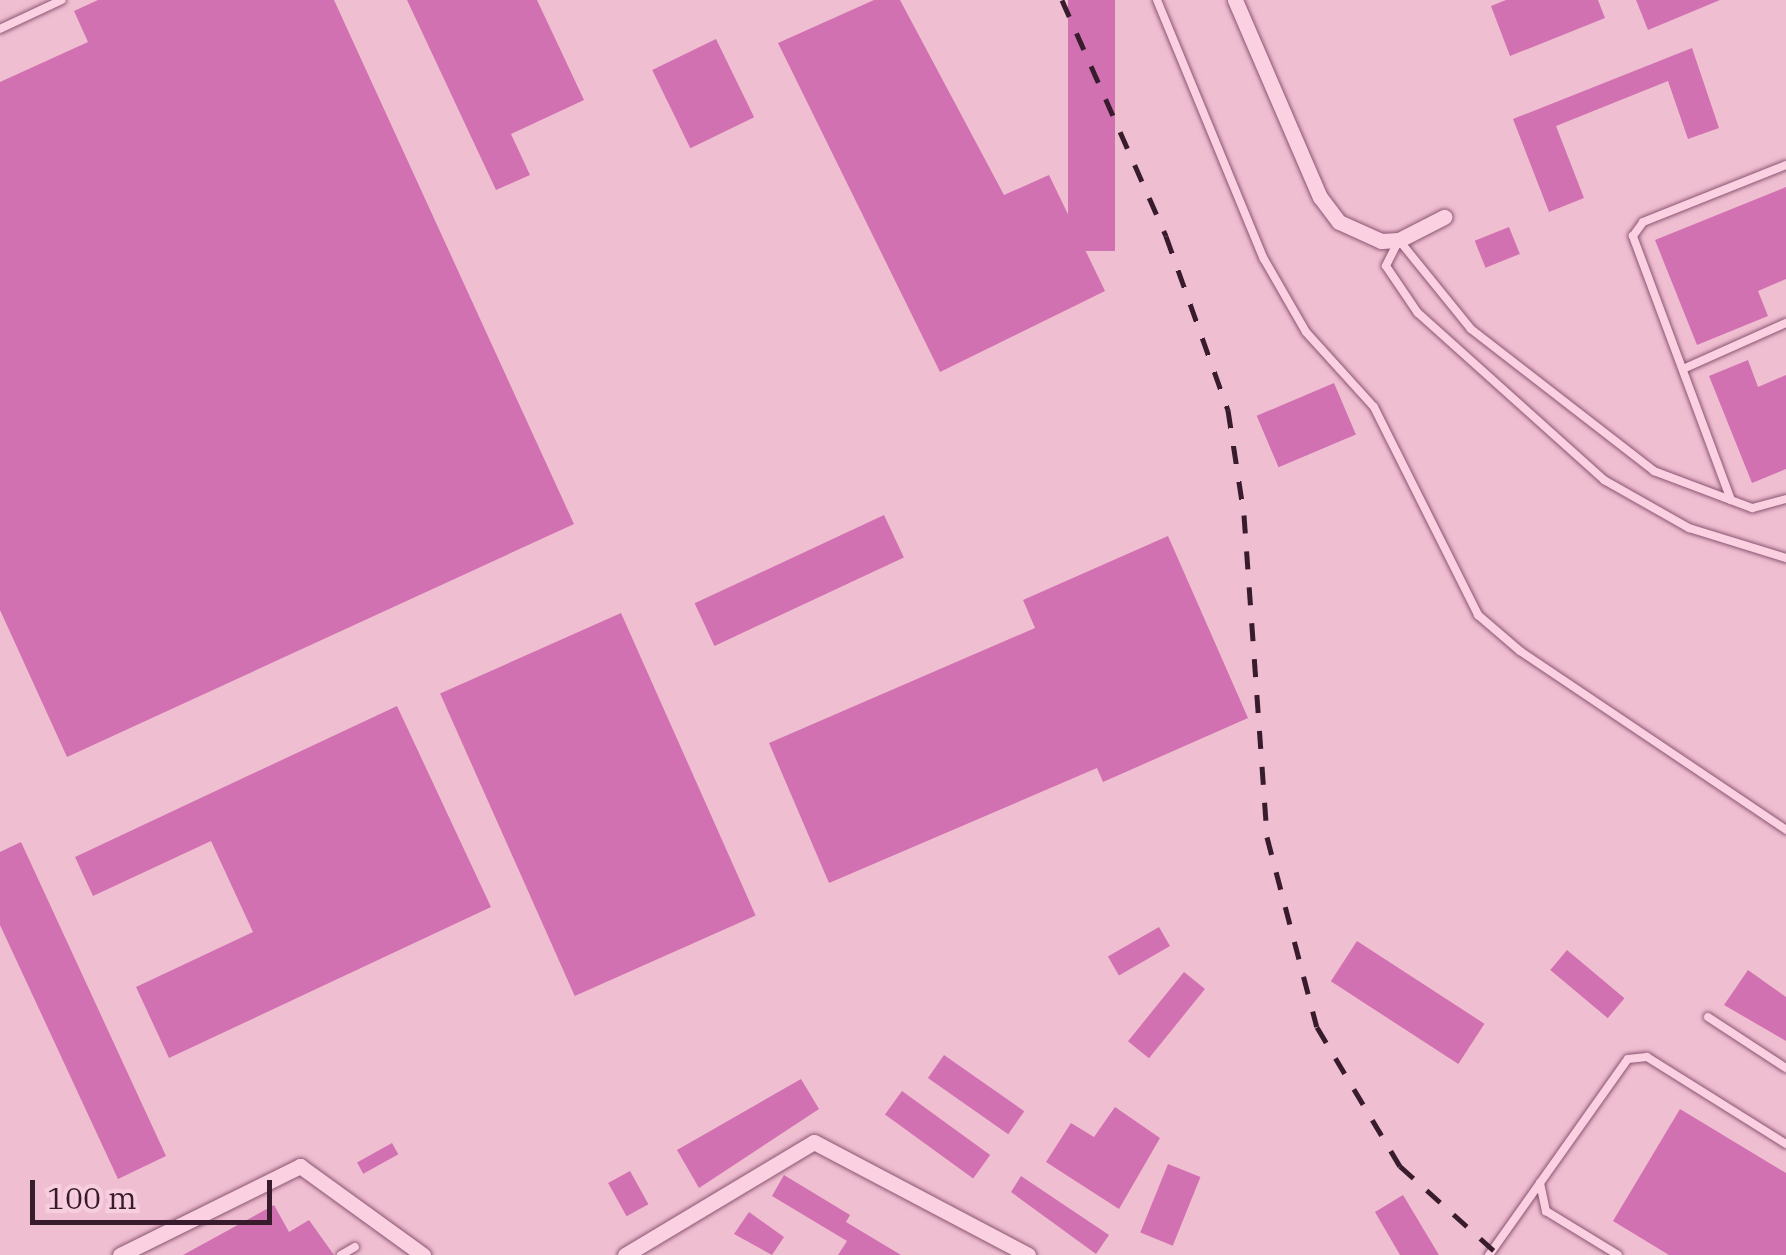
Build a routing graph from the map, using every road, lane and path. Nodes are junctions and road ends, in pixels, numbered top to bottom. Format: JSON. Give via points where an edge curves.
{"nodes":[{"id":1,"x":62,"y":0,"type":"edge"},
{"id":2,"x":1158,"y":0,"type":"edge"},
{"id":3,"x":1235,"y":0,"type":"edge"},
{"id":4,"x":0,"y":29,"type":"edge"},
{"id":5,"x":1786,"y":165,"type":"edge"},
{"id":6,"x":1444,"y":217,"type":"dead end"},
{"id":7,"x":1400,"y":240,"type":"junction"},
{"id":8,"x":1786,"y":323,"type":"edge"},
{"id":9,"x":1683,"y":369,"type":"junction"},
{"id":10,"x":1786,"y":499,"type":"edge"},
{"id":11,"x":1731,"y":500,"type":"junction"},
{"id":12,"x":1786,"y":558,"type":"edge"},
{"id":13,"x":1786,"y":830,"type":"edge"},
{"id":14,"x":1708,"y":1016,"type":"dead end"},
{"id":15,"x":1786,"y":1068,"type":"edge"},
{"id":16,"x":1786,"y":1144,"type":"edge"},
{"id":17,"x":1540,"y":1183,"type":"junction"},
{"id":18,"x":354,"y":1248,"type":"dead end"},
{"id":19,"x":120,"y":1255,"type":"edge"},
{"id":20,"x":341,"y":1255,"type":"edge"},
{"id":21,"x":423,"y":1255,"type":"edge"},
{"id":22,"x":625,"y":1255,"type":"edge"},
{"id":23,"x":1028,"y":1255,"type":"edge"},
{"id":24,"x":1489,"y":1255,"type":"edge"},
{"id":25,"x":1618,"y":1255,"type":"edge"}],
"edges":[{"from":1,"to":4,"type":"lane"},
{"from":2,"to":13,"type":"lane","via":[[1264,258],[1306,332],[1374,407],[1478,616]]},
{"from":3,"to":7,"type":"street","via":[[1328,210],[1366,238]]},
{"from":5,"to":9,"type":"lane","via":[[1643,222],[1633,236]]},
{"from":6,"to":7,"type":"street"},
{"from":7,"to":11,"type":"lane","via":[[1471,329],[1654,471]]},
{"from":7,"to":12,"type":"lane","via":[[1386,266],[1418,313],[1604,480],[1689,528]]},
{"from":8,"to":9,"type":"lane"},
{"from":9,"to":11,"type":"lane"},
{"from":10,"to":11,"type":"lane","via":[[1752,508]]},
{"from":14,"to":15,"type":"lane"},
{"from":16,"to":17,"type":"lane","via":[[1647,1057],[1628,1058]]},
{"from":17,"to":24,"type":"lane"},
{"from":17,"to":25,"type":"lane","via":[[1546,1212]]},
{"from":18,"to":20,"type":"lane"},
{"from":19,"to":21,"type":"street","via":[[300,1166]]},
{"from":22,"to":23,"type":"street","via":[[814,1142]]}]}
